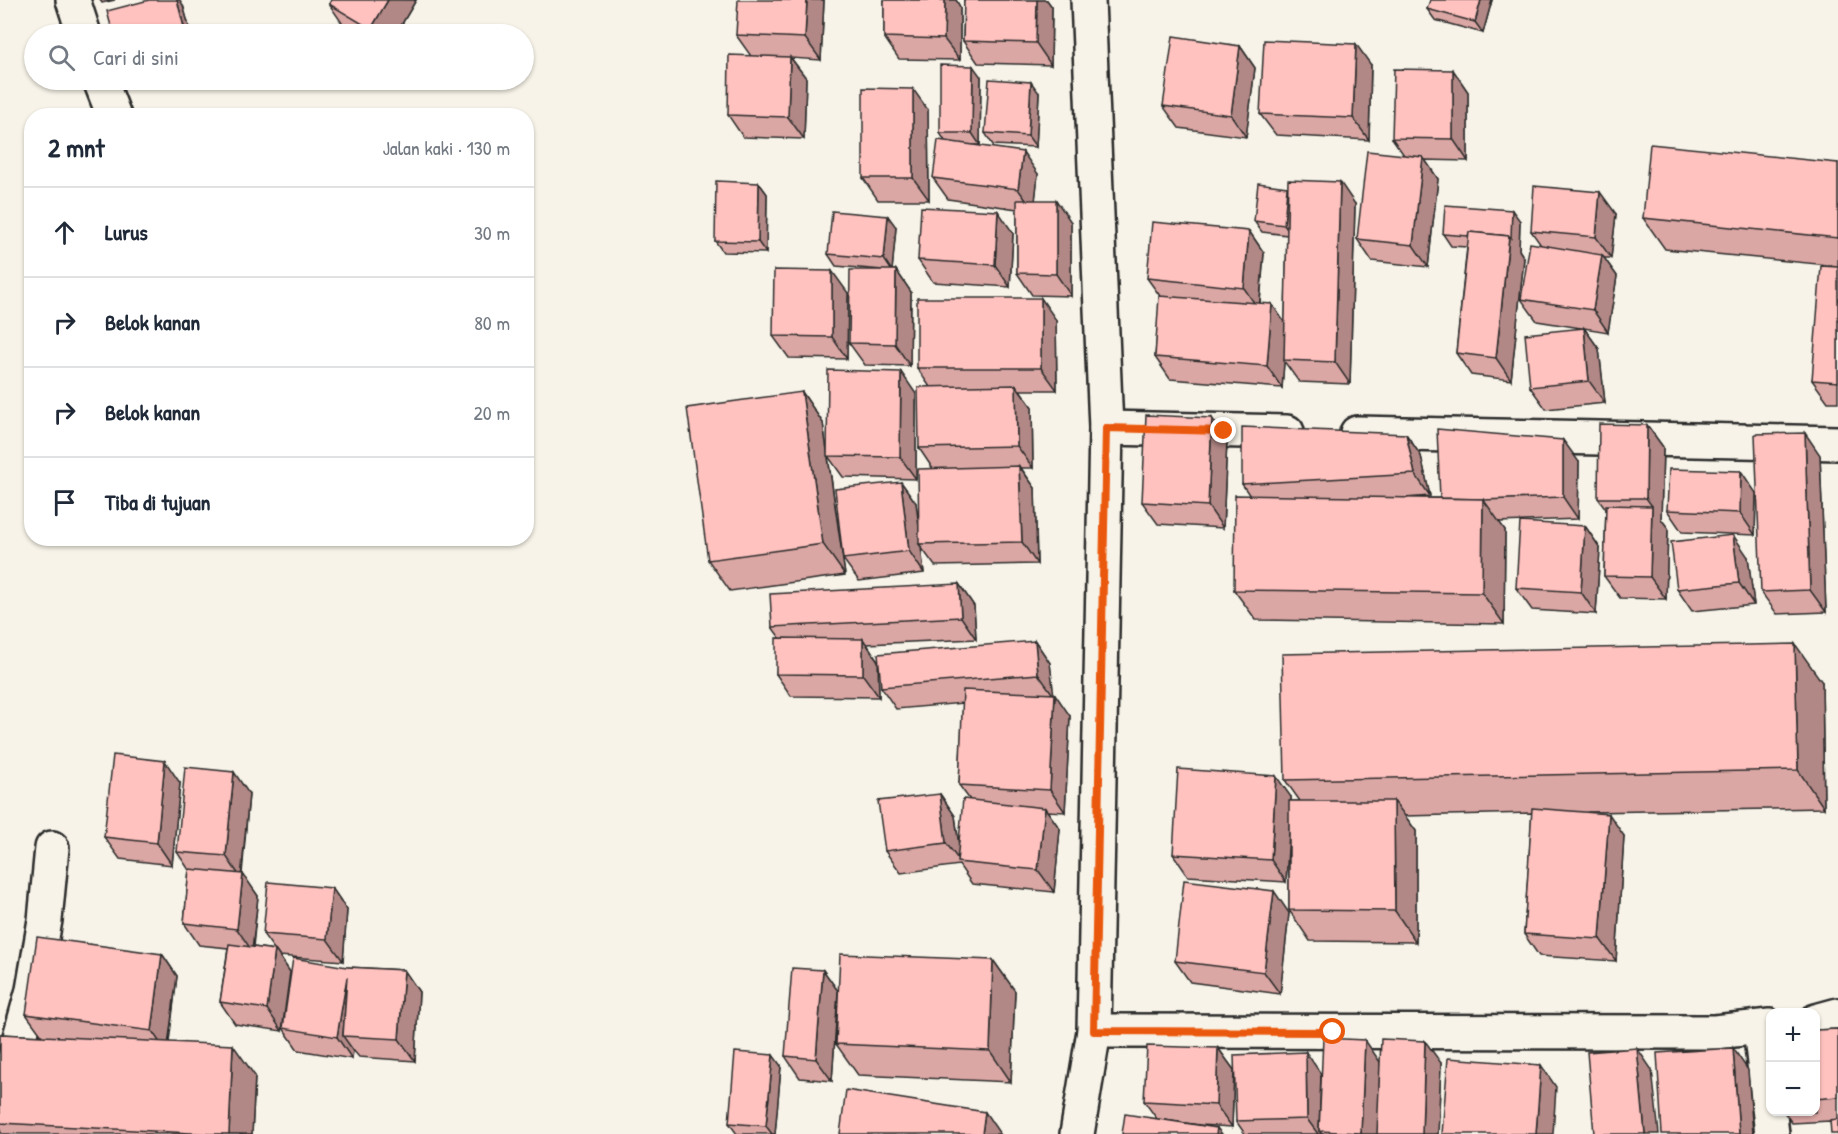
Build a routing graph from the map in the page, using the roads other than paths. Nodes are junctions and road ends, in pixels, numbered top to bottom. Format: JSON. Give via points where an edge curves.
{"nodes":[{"id":1,"x":73,"y":0,"type":"edge"},
{"id":2,"x":1088,"y":0,"type":"edge"},
{"id":3,"x":81,"y":24,"type":"edge"},
{"id":4,"x":104,"y":90,"type":"edge"},
{"id":5,"x":111,"y":108,"type":"edge"},
{"id":6,"x":1106,"y":428,"type":"junction"},
{"id":7,"x":1838,"y":443,"type":"edge"},
{"id":8,"x":52,"y":848,"type":"dead end"},
{"id":9,"x":1838,"y":1015,"type":"edge"},
{"id":10,"x":1820,"y":1020,"type":"edge"},
{"id":11,"x":1765,"y":1027,"type":"edge"},
{"id":12,"x":1094,"y":1031,"type":"junction"},
{"id":13,"x":0,"y":1109,"type":"edge"},
{"id":14,"x":1077,"y":1134,"type":"edge"},
{"id":15,"x":1773,"y":1134,"type":"edge"}],
"edges":[{"from":1,"to":3,"type":"street"},
{"from":2,"to":6,"type":"street"},
{"from":4,"to":5,"type":"street"},
{"from":6,"to":7,"type":"street"},
{"from":6,"to":12,"type":"street"},
{"from":8,"to":13,"type":"street","via":[[33,990]]},
{"from":9,"to":10,"type":"street"},
{"from":11,"to":12,"type":"street","via":[[1715,1032]]},
{"from":11,"to":15,"type":"street"},
{"from":12,"to":14,"type":"street"}]}
